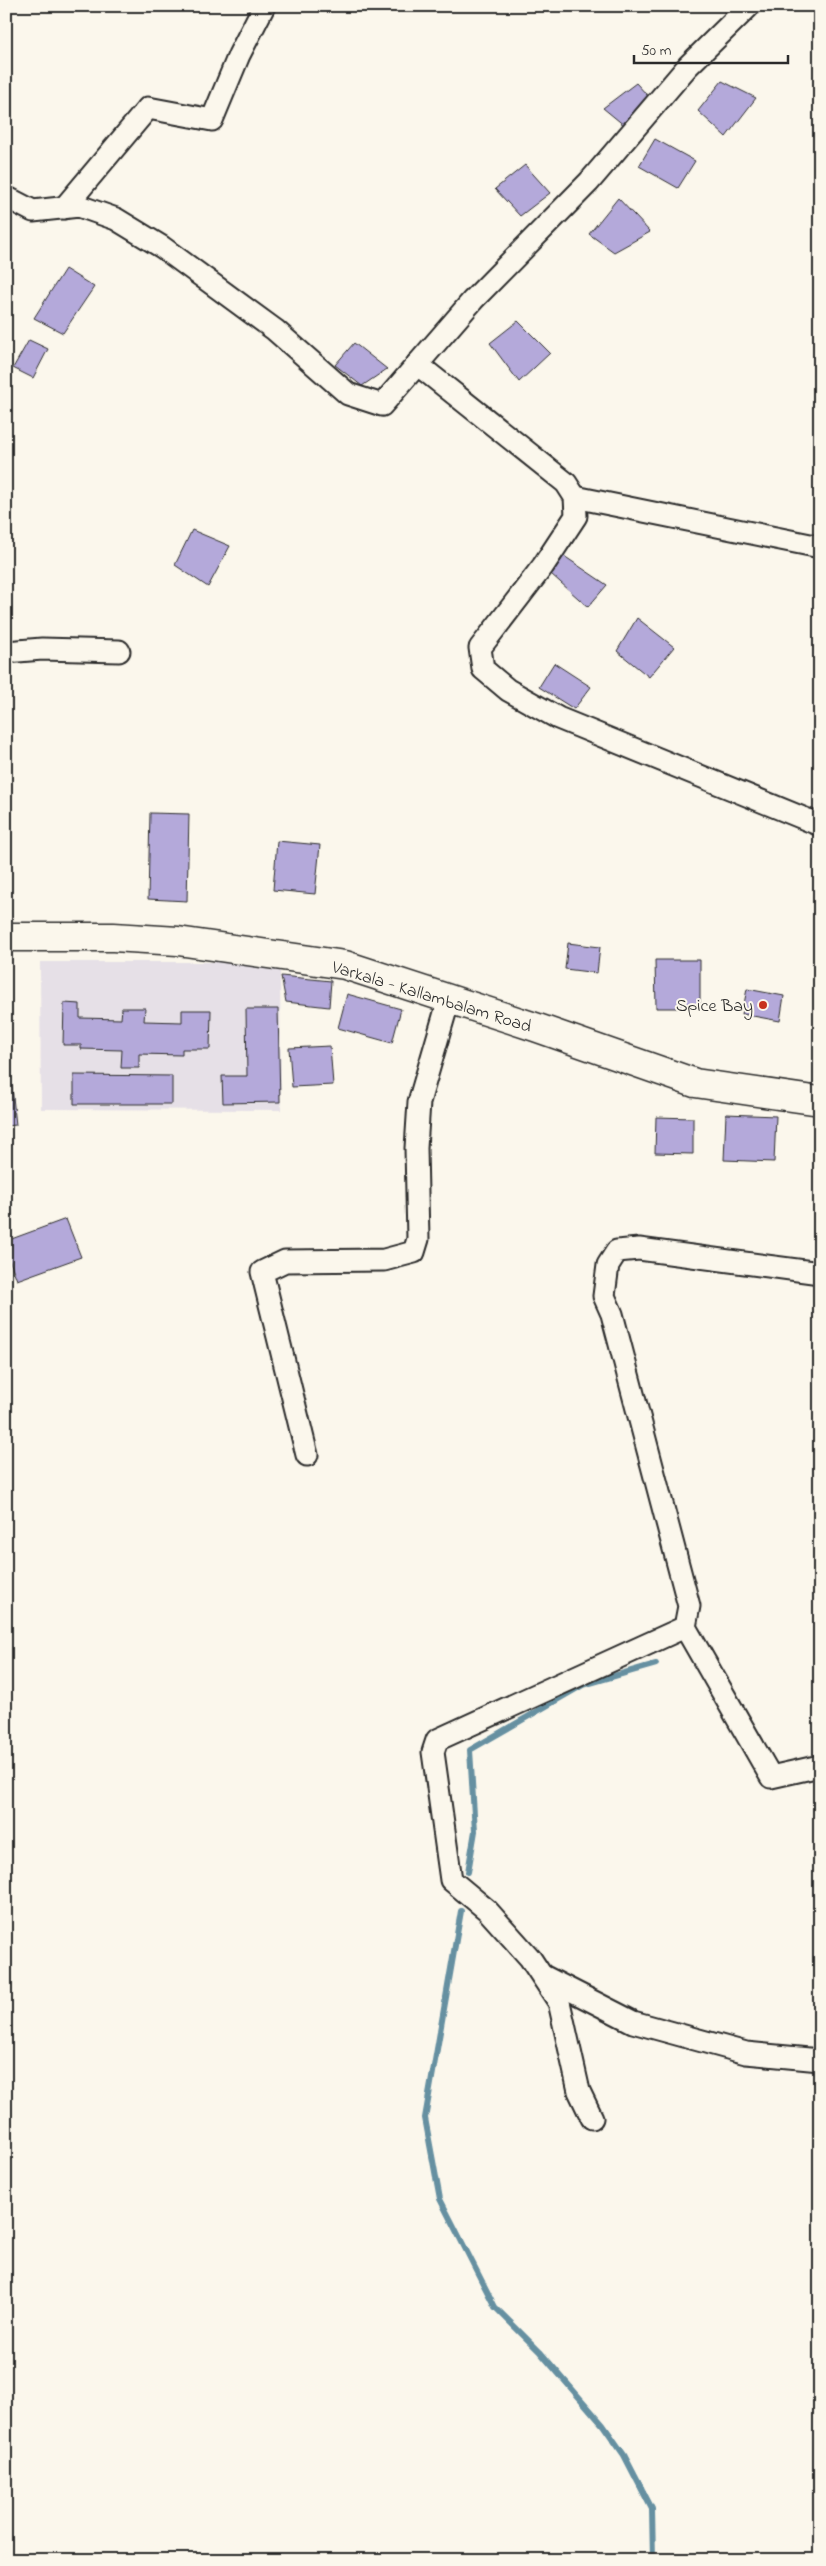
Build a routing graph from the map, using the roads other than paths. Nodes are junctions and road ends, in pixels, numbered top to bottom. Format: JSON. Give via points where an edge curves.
{"nodes":[{"id":1,"x":264,"y":6,"type":"edge"},
{"id":2,"x":749,"y":6,"type":"edge"},
{"id":3,"x":6,"y":197,"type":"edge"},
{"id":4,"x":64,"y":208,"type":"junction"},
{"id":5,"x":418,"y":364,"type":"junction"},
{"id":6,"x":575,"y":497,"type":"junction"},
{"id":7,"x":820,"y":547,"type":"edge"},
{"id":8,"x":119,"y":651,"type":"dead end"},
{"id":9,"x":6,"y":652,"type":"edge"},
{"id":10,"x":820,"y":825,"type":"edge"},
{"id":11,"x":6,"y":937,"type":"edge"},
{"id":12,"x":449,"y":999,"type":"junction"},
{"id":13,"x":820,"y":1101,"type":"edge"},
{"id":14,"x":820,"y":1273,"type":"edge"},
{"id":15,"x":307,"y":1456,"type":"dead end"},
{"id":16,"x":686,"y":1628,"type":"junction"},
{"id":17,"x":820,"y":1766,"type":"edge"},
{"id":18,"x":542,"y":1976,"type":"junction"},
{"id":19,"x":820,"y":2060,"type":"edge"},
{"id":20,"x":592,"y":2118,"type":"dead end"}],
"edges":[{"from":1,"to":4,"type":"street","via":[[212,120],[148,108]]},
{"from":2,"to":5,"type":"street","via":[[688,66],[589,182],[473,300]]},
{"from":3,"to":4,"type":"street","via":[[33,211]]},
{"from":4,"to":5,"type":"street","via":[[79,206],[116,219],[162,247],[275,330],[348,394],[382,405]]},
{"from":5,"to":6,"type":"street","via":[[566,483]]},
{"from":6,"to":7,"type":"street"},
{"from":6,"to":10,"type":"street","via":[[576,516],[543,566],[480,648],[483,669],[508,690],[558,718]]},
{"from":8,"to":9,"type":"street","via":[[42,649]]},
{"from":11,"to":12,"type":"main road","name":"Varkala - Kallambalam Road","via":[[113,937],[178,942],[345,966]]},
{"from":12,"to":13,"type":"main road","name":"Varkala - Kallambalam Road","via":[[695,1083]]},
{"from":12,"to":15,"type":"street","via":[[419,1102],[416,1148],[418,1239],[414,1252],[384,1260],[284,1261],[262,1272]]},
{"from":14,"to":16,"type":"street","via":[[638,1249],[617,1251],[608,1264],[604,1296],[612,1314],[689,1606]]},
{"from":16,"to":17,"type":"street","via":[[771,1776]]},
{"from":16,"to":18,"type":"street","via":[[437,1740],[433,1752],[451,1880],[487,1910]]},
{"from":18,"to":19,"type":"street","via":[[633,2022],[746,2053]]},
{"from":18,"to":20,"type":"street","via":[[559,2002],[579,2091]]}]}
